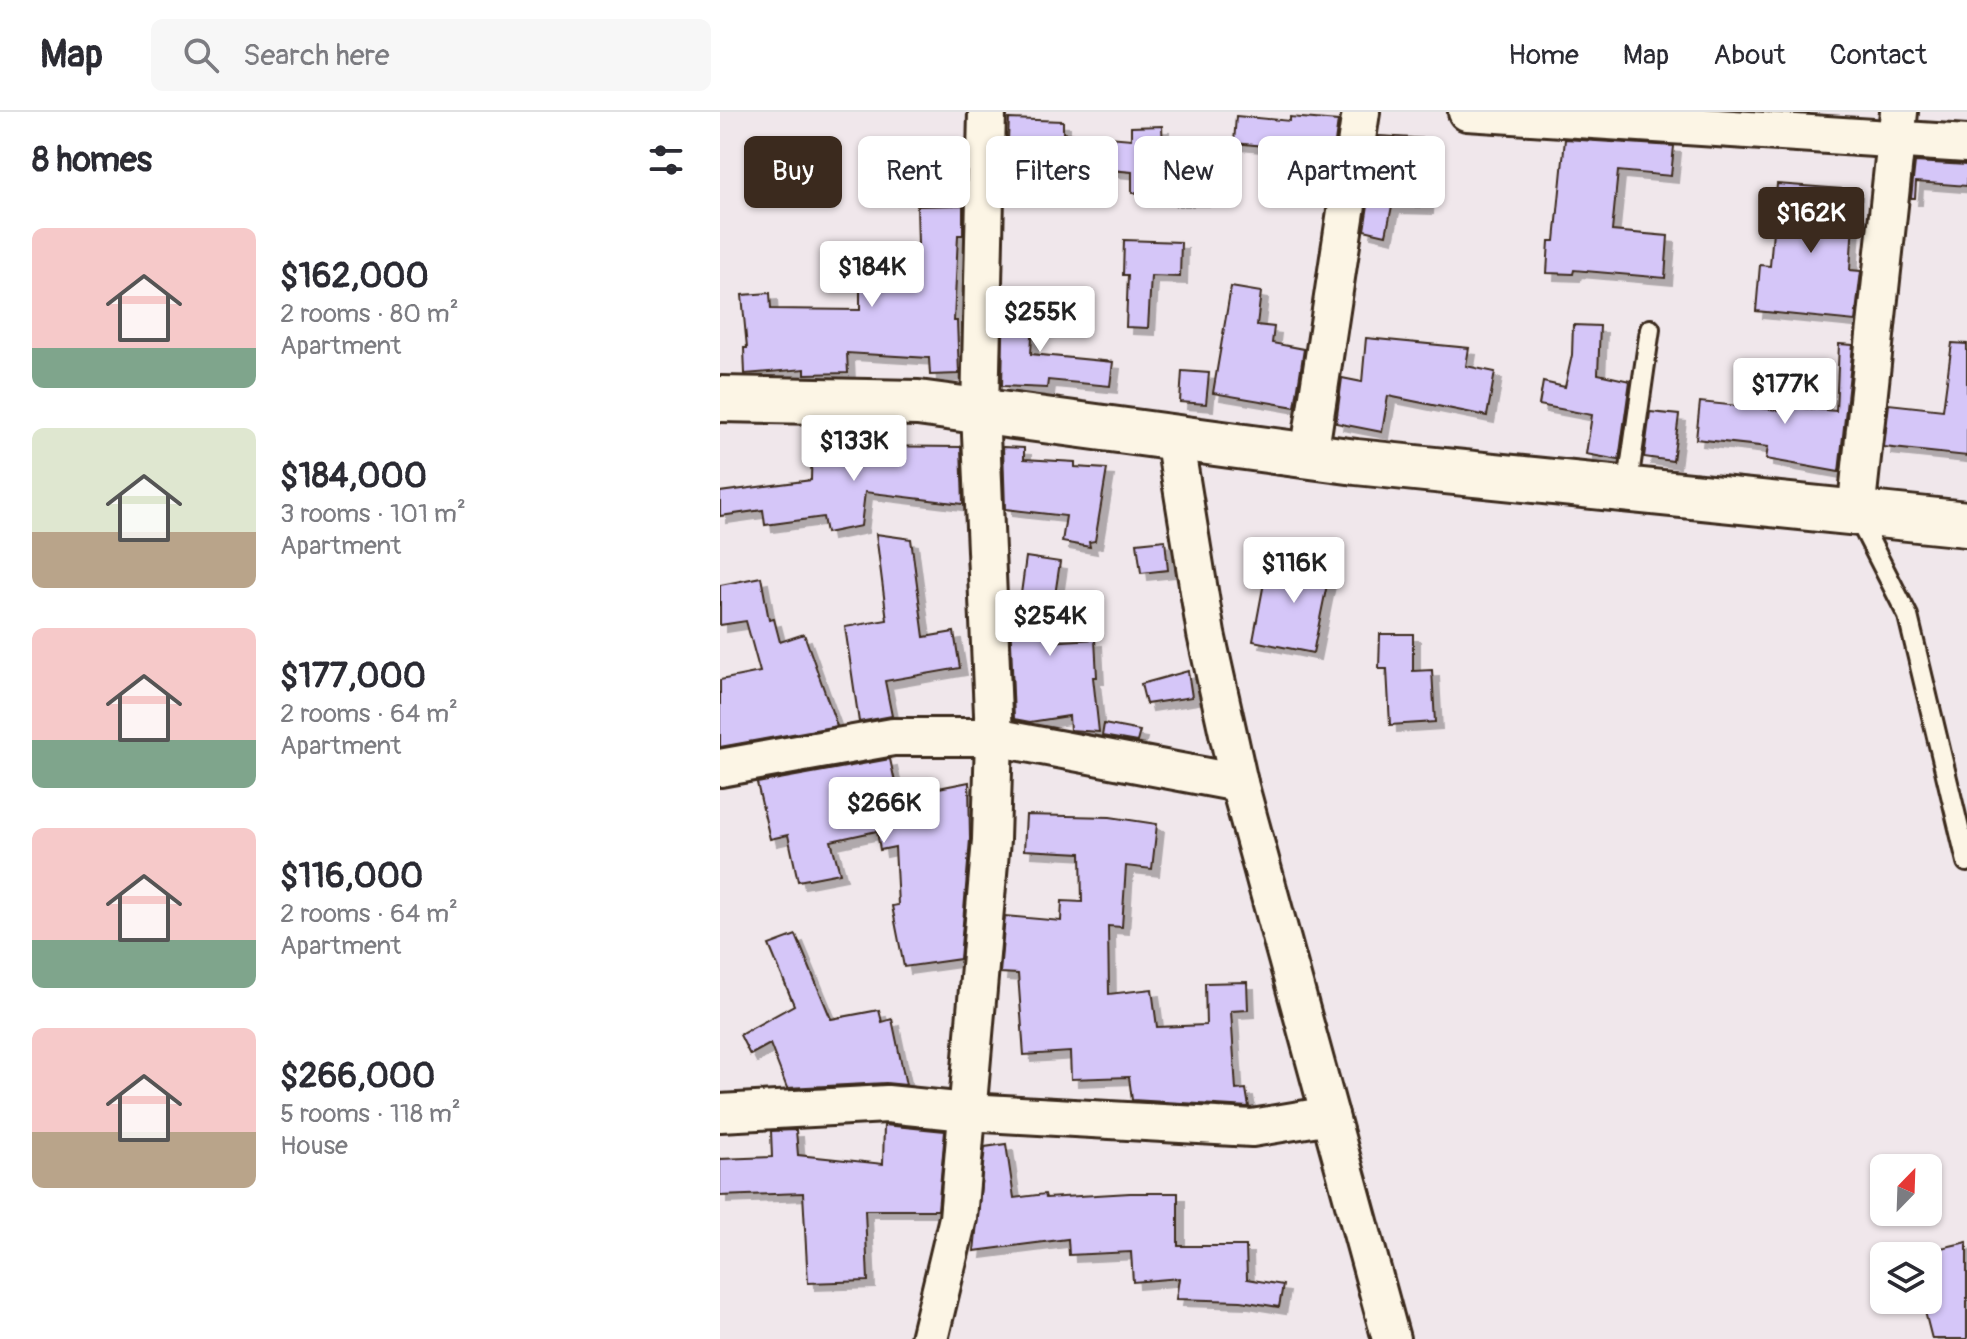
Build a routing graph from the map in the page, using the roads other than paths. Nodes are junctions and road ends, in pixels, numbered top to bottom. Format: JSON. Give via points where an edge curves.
{"nodes":[{"id":1,"x":987,"y":112,"type":"edge"},
{"id":2,"x":1361,"y":112,"type":"edge"},
{"id":3,"x":1467,"y":112,"type":"edge"},
{"id":4,"x":1897,"y":126,"type":"edge"},
{"id":5,"x":1967,"y":144,"type":"edge"},
{"id":6,"x":1650,"y":329,"type":"dead end"},
{"id":7,"x":720,"y":399,"type":"edge"},
{"id":8,"x":980,"y":411,"type":"junction"},
{"id":9,"x":1174,"y":437,"type":"junction"},
{"id":10,"x":1309,"y":456,"type":"junction"},
{"id":11,"x":1627,"y":490,"type":"junction"},
{"id":12,"x":1856,"y":513,"type":"junction"},
{"id":13,"x":1967,"y":524,"type":"edge"},
{"id":14,"x":994,"y":737,"type":"junction"},
{"id":15,"x":720,"y":768,"type":"edge"},
{"id":16,"x":1239,"y":783,"type":"junction"},
{"id":17,"x":1967,"y":862,"type":"edge"},
{"id":18,"x":967,"y":1112,"type":"junction"},
{"id":19,"x":720,"y":1113,"type":"edge"},
{"id":20,"x":1330,"y":1115,"type":"junction"},
{"id":21,"x":929,"y":1339,"type":"edge"},
{"id":22,"x":1391,"y":1339,"type":"edge"}],
"edges":[{"from":1,"to":8,"type":"street"},
{"from":2,"to":10,"type":"street"},
{"from":3,"to":4,"type":"street"},
{"from":4,"to":5,"type":"street"},
{"from":4,"to":12,"type":"street"},
{"from":6,"to":11,"type":"lane"},
{"from":7,"to":8,"type":"main road","via":[[918,403]]},
{"from":8,"to":9,"type":"main road"},
{"from":8,"to":14,"type":"street"},
{"from":9,"to":10,"type":"main road"},
{"from":9,"to":16,"type":"street","via":[[1206,634]]},
{"from":10,"to":11,"type":"main road"},
{"from":11,"to":12,"type":"main road"},
{"from":12,"to":13,"type":"main road"},
{"from":12,"to":17,"type":"lane","via":[[1908,616]]},
{"from":14,"to":15,"type":"street","via":[[893,737]]},
{"from":14,"to":16,"type":"street"},
{"from":14,"to":18,"type":"street","via":[[991,840]]},
{"from":16,"to":20,"type":"street"},
{"from":18,"to":19,"type":"street","via":[[887,1104]]},
{"from":18,"to":20,"type":"street","via":[[1252,1128]]},
{"from":18,"to":21,"type":"street","via":[[958,1218]]},
{"from":20,"to":22,"type":"street"}]}
